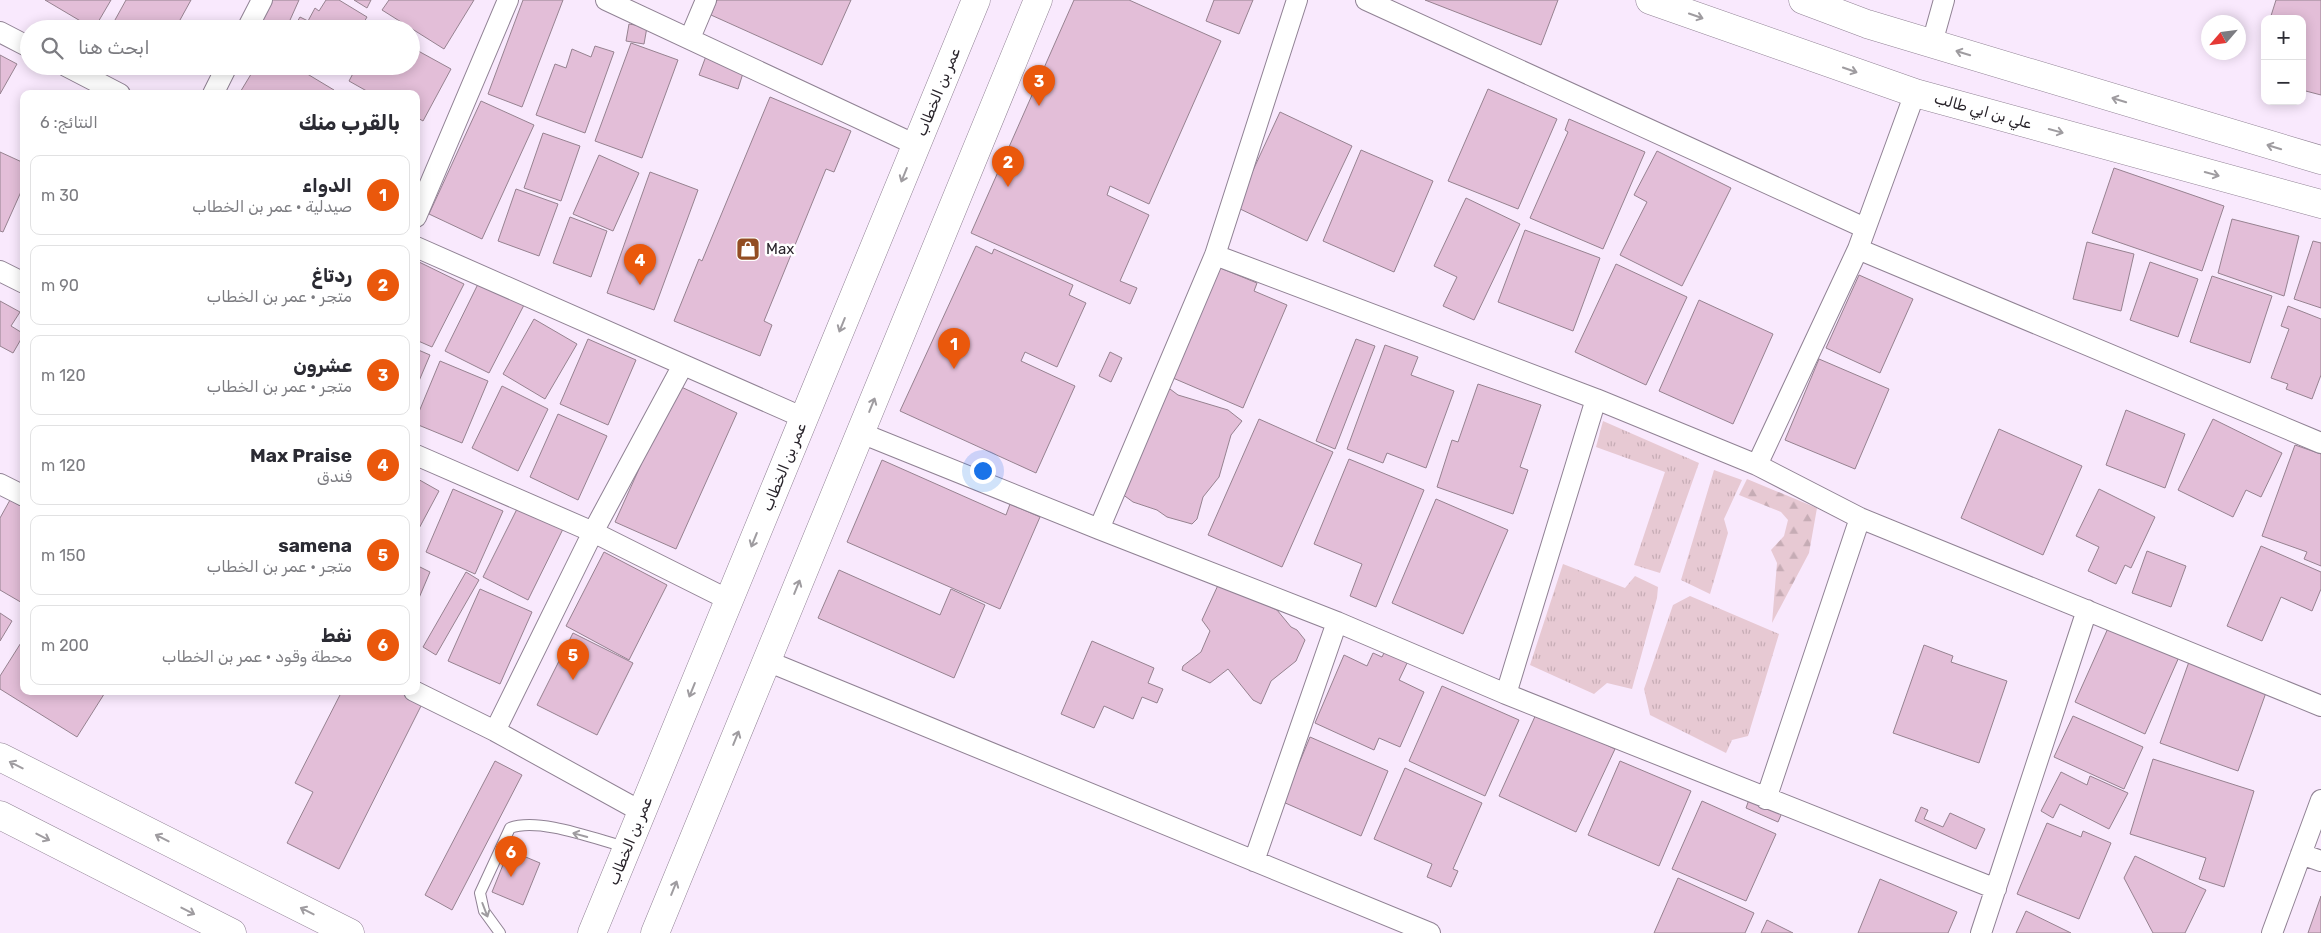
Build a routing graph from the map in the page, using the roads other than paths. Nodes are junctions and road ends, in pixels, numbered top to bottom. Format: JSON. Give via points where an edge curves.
{"nodes":[{"id":1,"x":262,"y":0,"type":"edge"},
{"id":2,"x":508,"y":0,"type":"edge"},
{"id":3,"x":606,"y":0,"type":"edge"},
{"id":4,"x":706,"y":0,"type":"edge"},
{"id":5,"x":976,"y":0,"type":"edge"},
{"id":6,"x":1038,"y":0,"type":"edge"},
{"id":7,"x":1297,"y":0,"type":"edge"},
{"id":8,"x":1366,"y":0,"type":"edge"},
{"id":9,"x":1650,"y":0,"type":"edge"},
{"id":10,"x":1803,"y":0,"type":"edge"},
{"id":11,"x":1944,"y":0,"type":"edge"},
{"id":12,"x":252,"y":20,"type":"edge"},
{"id":13,"x":0,"y":32,"type":"edge"},
{"id":14,"x":690,"y":38,"type":"junction"},
{"id":15,"x":20,"y":42,"type":"edge"},
{"id":16,"x":1932,"y":44,"type":"junction"},
{"id":17,"x":83,"y":75,"type":"edge"},
{"id":18,"x":222,"y":75,"type":"edge"},
{"id":19,"x":112,"y":90,"type":"edge"},
{"id":20,"x":215,"y":90,"type":"edge"},
{"id":21,"x":1915,"y":93,"type":"junction"},
{"id":22,"x":916,"y":145,"type":"junction"},
{"id":23,"x":2321,"y":160,"type":"edge"},
{"id":24,"x":2321,"y":204,"type":"edge"},
{"id":25,"x":420,"y":208,"type":"edge"},
{"id":26,"x":1865,"y":228,"type":"junction"},
{"id":27,"x":420,"y":249,"type":"edge"},
{"id":28,"x":1858,"y":249,"type":"junction"},
{"id":29,"x":1215,"y":255,"type":"junction"},
{"id":30,"x":0,"y":271,"type":"edge"},
{"id":31,"x":20,"y":281,"type":"edge"},
{"id":32,"x":683,"y":365,"type":"junction"},
{"id":33,"x":1596,"y":399,"type":"junction"},
{"id":34,"x":804,"y":418,"type":"junction"},
{"id":35,"x":861,"y":433,"type":"junction"},
{"id":36,"x":2321,"y":443,"type":"edge"},
{"id":37,"x":420,"y":457,"type":"edge"},
{"id":38,"x":1757,"y":465,"type":"junction"},
{"id":39,"x":0,"y":484,"type":"edge"},
{"id":40,"x":20,"y":494,"type":"edge"},
{"id":41,"x":1860,"y":518,"type":"junction"},
{"id":42,"x":1099,"y":529,"type":"junction"},
{"id":43,"x":592,"y":532,"type":"junction"},
{"id":44,"x":729,"y":600,"type":"junction"},
{"id":45,"x":2086,"y":610,"type":"junction"},
{"id":46,"x":1337,"y":622,"type":"junction"},
{"id":47,"x":767,"y":661,"type":"junction"},
{"id":48,"x":420,"y":694,"type":"edge"},
{"id":49,"x":1506,"y":694,"type":"junction"},
{"id":50,"x":2321,"y":706,"type":"edge"},
{"id":51,"x":495,"y":731,"type":"junction"},
{"id":52,"x":0,"y":757,"type":"edge"},
{"id":53,"x":1766,"y":798,"type":"junction"},
{"id":54,"x":2321,"y":800,"type":"edge"},
{"id":55,"x":642,"y":812,"type":"junction"},
{"id":56,"x":0,"y":815,"type":"edge"},
{"id":57,"x":627,"y":847,"type":"junction"},
{"id":58,"x":2301,"y":854,"type":"junction"},
{"id":59,"x":1254,"y":861,"type":"junction"},
{"id":60,"x":2321,"y":861,"type":"edge"},
{"id":61,"x":1996,"y":889,"type":"junction"},
{"id":62,"x":660,"y":931,"type":"edge"},
{"id":63,"x":232,"y":933,"type":"edge"},
{"id":64,"x":350,"y":933,"type":"edge"},
{"id":65,"x":500,"y":933,"type":"edge"},
{"id":66,"x":592,"y":933,"type":"edge"},
{"id":67,"x":1430,"y":933,"type":"edge"},
{"id":68,"x":1981,"y":933,"type":"edge"},
{"id":69,"x":2272,"y":933,"type":"edge"}],
"edges":[{"from":1,"to":12,"type":"street"},
{"from":2,"to":25,"type":"street"},
{"from":3,"to":14,"type":"street"},
{"from":4,"to":14,"type":"street"},
{"from":5,"to":22,"type":"street","name":"عمر بن الخطاب"},
{"from":35,"to":6,"type":"street","one_way":true},
{"from":7,"to":29,"type":"street"},
{"from":8,"to":26,"type":"street"},
{"from":9,"to":21,"type":"street","name":"علي بن ابي طالب","one_way":true},
{"from":10,"to":16,"type":"street"},
{"from":11,"to":16,"type":"street"},
{"from":13,"to":15,"type":"street"},
{"from":14,"to":22,"type":"street"},
{"from":23,"to":16,"type":"street","one_way":true},
{"from":17,"to":19,"type":"street"},
{"from":18,"to":20,"type":"street"},
{"from":21,"to":24,"type":"street","name":"علي بن ابي طالب","one_way":true},
{"from":21,"to":26,"type":"street"},
{"from":22,"to":34,"type":"street","name":"عمر بن الخطاب","one_way":true},
{"from":26,"to":28,"type":"street"},
{"from":27,"to":32,"type":"street"},
{"from":28,"to":36,"type":"street"},
{"from":28,"to":38,"type":"street"},
{"from":29,"to":33,"type":"street"},
{"from":29,"to":42,"type":"street"},
{"from":30,"to":31,"type":"street"},
{"from":32,"to":34,"type":"street"},
{"from":32,"to":43,"type":"street"},
{"from":33,"to":38,"type":"street"},
{"from":33,"to":49,"type":"street"},
{"from":34,"to":44,"type":"street","name":"عمر بن الخطاب","one_way":true},
{"from":35,"to":42,"type":"street"},
{"from":47,"to":35,"type":"street","one_way":true},
{"from":37,"to":43,"type":"street"},
{"from":38,"to":41,"type":"street"},
{"from":39,"to":40,"type":"street"},
{"from":41,"to":45,"type":"street"},
{"from":41,"to":53,"type":"street"},
{"from":42,"to":46,"type":"street"},
{"from":43,"to":44,"type":"street"},
{"from":43,"to":51,"type":"street"},
{"from":44,"to":55,"type":"street","name":"عمر بن الخطاب","one_way":true},
{"from":45,"to":50,"type":"street"},
{"from":45,"to":61,"type":"street"},
{"from":46,"to":49,"type":"street"},
{"from":46,"to":59,"type":"street"},
{"from":47,"to":59,"type":"street"},
{"from":62,"to":47,"type":"street","one_way":true},
{"from":48,"to":51,"type":"street"},
{"from":49,"to":53,"type":"street"},
{"from":51,"to":55,"type":"street"},
{"from":64,"to":52,"type":"street","one_way":true},
{"from":53,"to":61,"type":"street"},
{"from":54,"to":58,"type":"street"},
{"from":55,"to":57,"type":"street","name":"عمر بن الخطاب"},
{"from":56,"to":63,"type":"street","one_way":true},
{"from":57,"to":65,"type":"lane","one_way":true,"via":[[539,824],[521,823],[510,828],[480,893],[484,911]]},
{"from":57,"to":66,"type":"street","name":"عمر بن الخطاب"},
{"from":58,"to":60,"type":"street"},
{"from":58,"to":69,"type":"street"},
{"from":59,"to":67,"type":"street"},
{"from":61,"to":68,"type":"street"}]}
